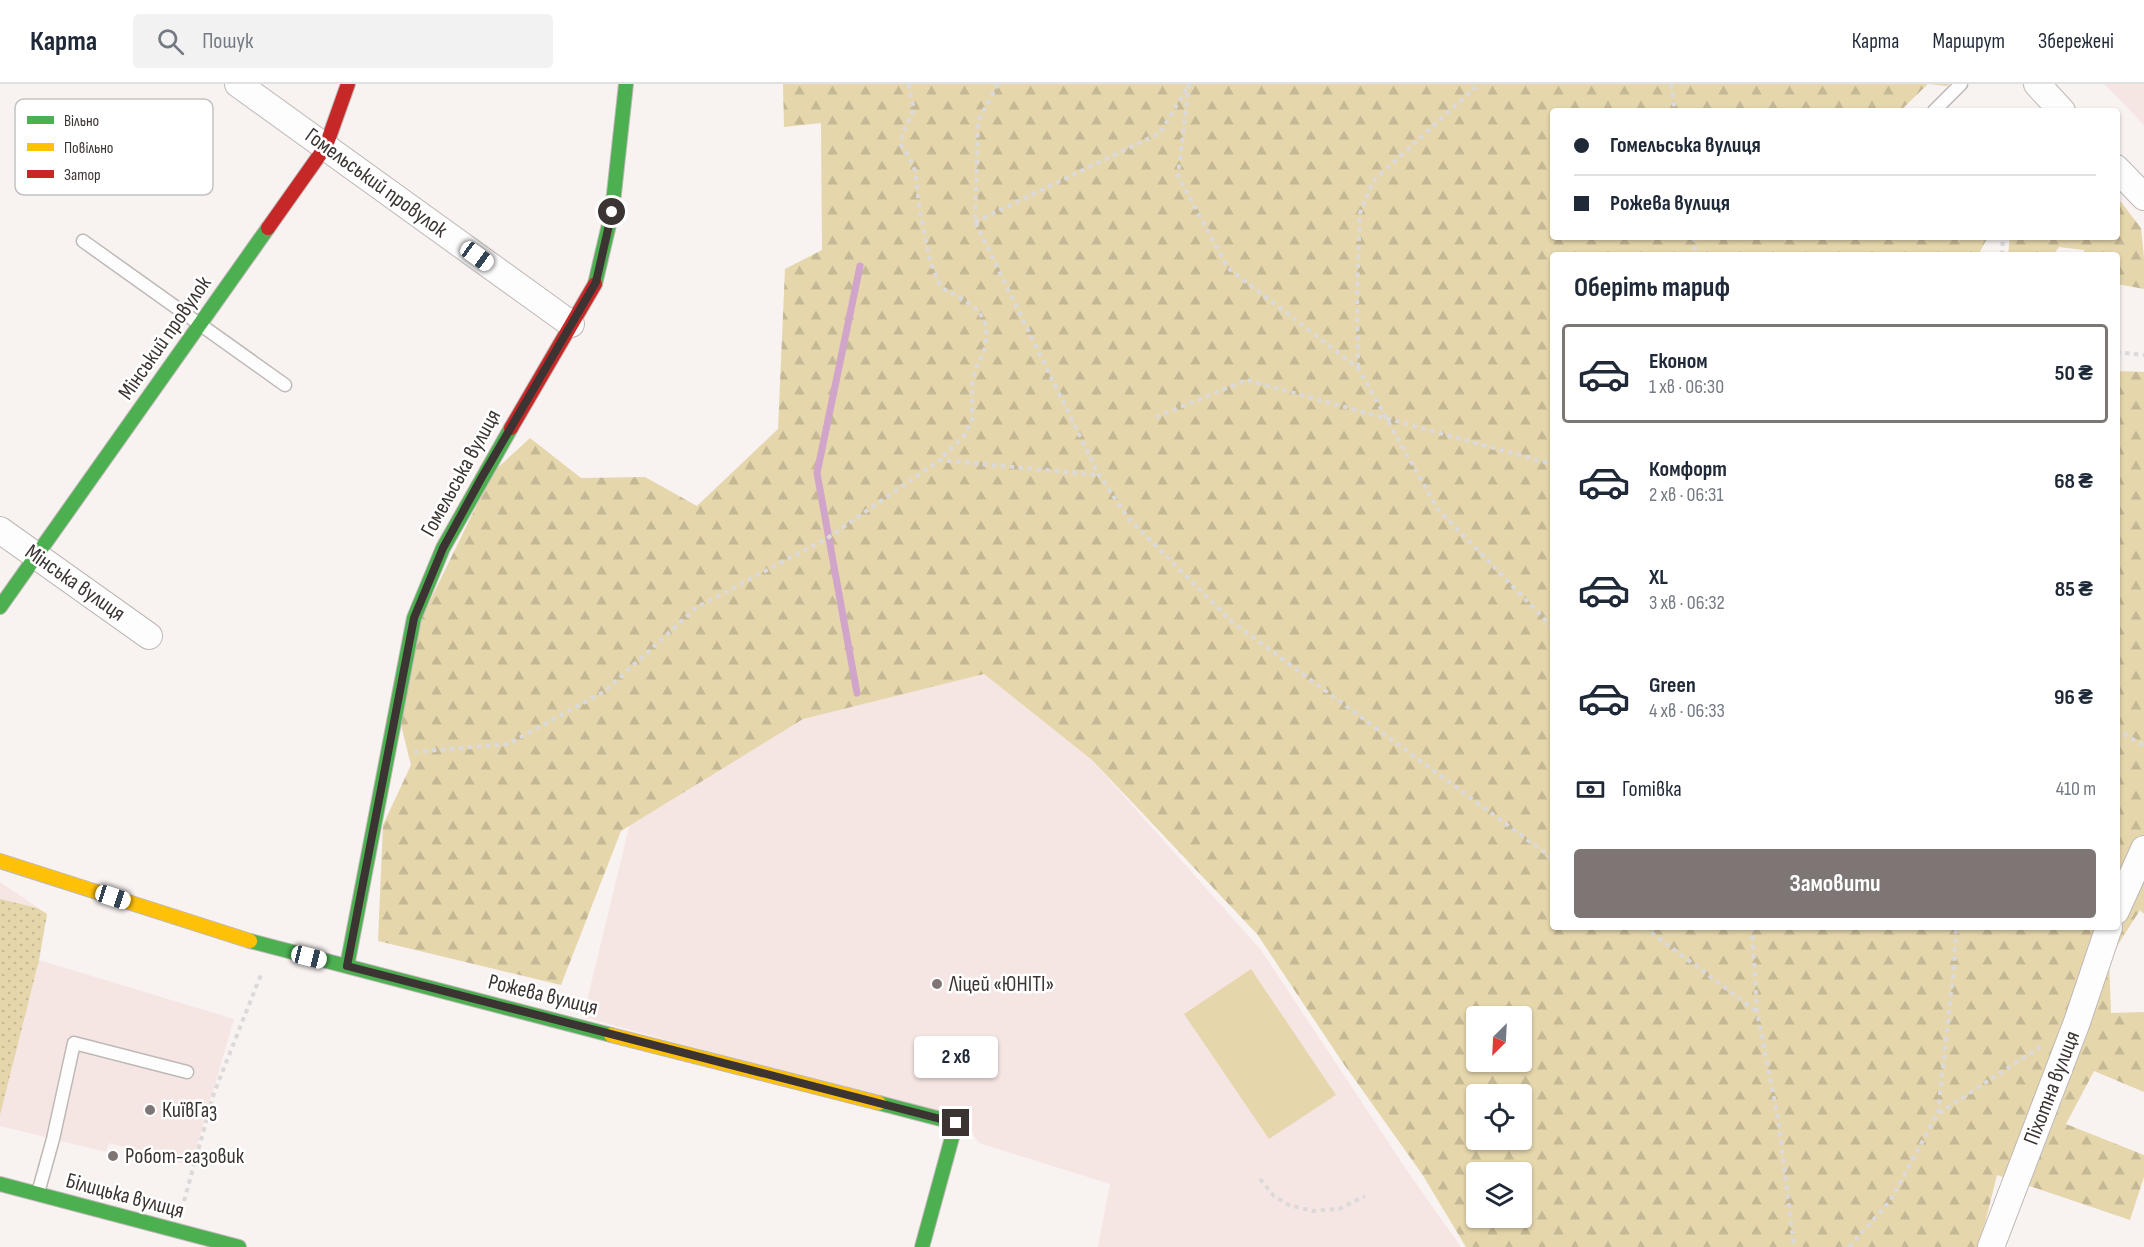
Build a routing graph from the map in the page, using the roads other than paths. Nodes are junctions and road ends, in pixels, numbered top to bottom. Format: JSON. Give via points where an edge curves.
{"nodes":[{"id":1,"x":238,"y":84,"type":"edge"},
{"id":2,"x":348,"y":84,"type":"edge"},
{"id":3,"x":626,"y":84,"type":"edge"},
{"id":4,"x":1961,"y":84,"type":"edge"},
{"id":5,"x":2037,"y":84,"type":"edge"},
{"id":6,"x":1937,"y":108,"type":"edge"},
{"id":7,"x":2059,"y":108,"type":"edge"},
{"id":8,"x":326,"y":146,"type":"junction"},
{"id":9,"x":2120,"y":172,"type":"edge"},
{"id":10,"x":2144,"y":196,"type":"edge"},
{"id":11,"x":83,"y":241,"type":"dead end"},
{"id":12,"x":200,"y":324,"type":"junction"},
{"id":13,"x":571,"y":324,"type":"junction"},
{"id":14,"x":285,"y":384,"type":"dead end"},
{"id":15,"x":0,"y":530,"type":"edge"},
{"id":16,"x":37,"y":556,"type":"junction"},
{"id":17,"x":0,"y":607,"type":"edge"},
{"id":18,"x":149,"y":636,"type":"dead end"},
{"id":19,"x":2144,"y":849,"type":"edge"},
{"id":20,"x":0,"y":861,"type":"edge"},
{"id":21,"x":2120,"y":902,"type":"edge"},
{"id":22,"x":2108,"y":930,"type":"edge"},
{"id":23,"x":347,"y":966,"type":"junction"},
{"id":24,"x":187,"y":1072,"type":"dead end"},
{"id":25,"x":0,"y":1187,"type":"edge"},
{"id":26,"x":38,"y":1195,"type":"junction"},
{"id":27,"x":239,"y":1247,"type":"edge"},
{"id":28,"x":922,"y":1247,"type":"edge"},
{"id":29,"x":1991,"y":1247,"type":"edge"}],
"edges":[{"from":1,"to":8,"type":"street","name":"Гомельський провулок"},
{"from":2,"to":8,"type":"street","name":"Мінський провулок"},
{"from":3,"to":13,"type":"street","name":"Гомельська вулиця","via":[[612,212],[596,282]]},
{"from":4,"to":6,"type":"lane"},
{"from":5,"to":7,"type":"street"},
{"from":8,"to":12,"type":"street","name":"Мінський провулок"},
{"from":8,"to":13,"type":"street","name":"Гомельський провулок"},
{"from":9,"to":10,"type":"street"},
{"from":11,"to":12,"type":"lane"},
{"from":12,"to":14,"type":"lane"},
{"from":12,"to":16,"type":"street","name":"Мінський провулок"},
{"from":13,"to":23,"type":"street","name":"Гомельська вулиця","via":[[482,477],[439,558],[414,618]]},
{"from":15,"to":16,"type":"street","name":"Мінська вулиця"},
{"from":16,"to":17,"type":"street","name":"Мінський провулок"},
{"from":16,"to":18,"type":"street","name":"Мінська вулиця"},
{"from":19,"to":21,"type":"street"},
{"from":20,"to":23,"type":"street","name":"Рожева вулиця","via":[[272,948]]},
{"from":22,"to":29,"type":"street","name":"Піхотна вулиця"},
{"from":23,"to":28,"type":"street","name":"Рожева вулиця","via":[[956,1123]]},
{"from":24,"to":26,"type":"lane","via":[[74,1043]]},
{"from":25,"to":26,"type":"street","name":"Білицька вулиця"},
{"from":26,"to":27,"type":"street","name":"Білицька вулиця"}]}
